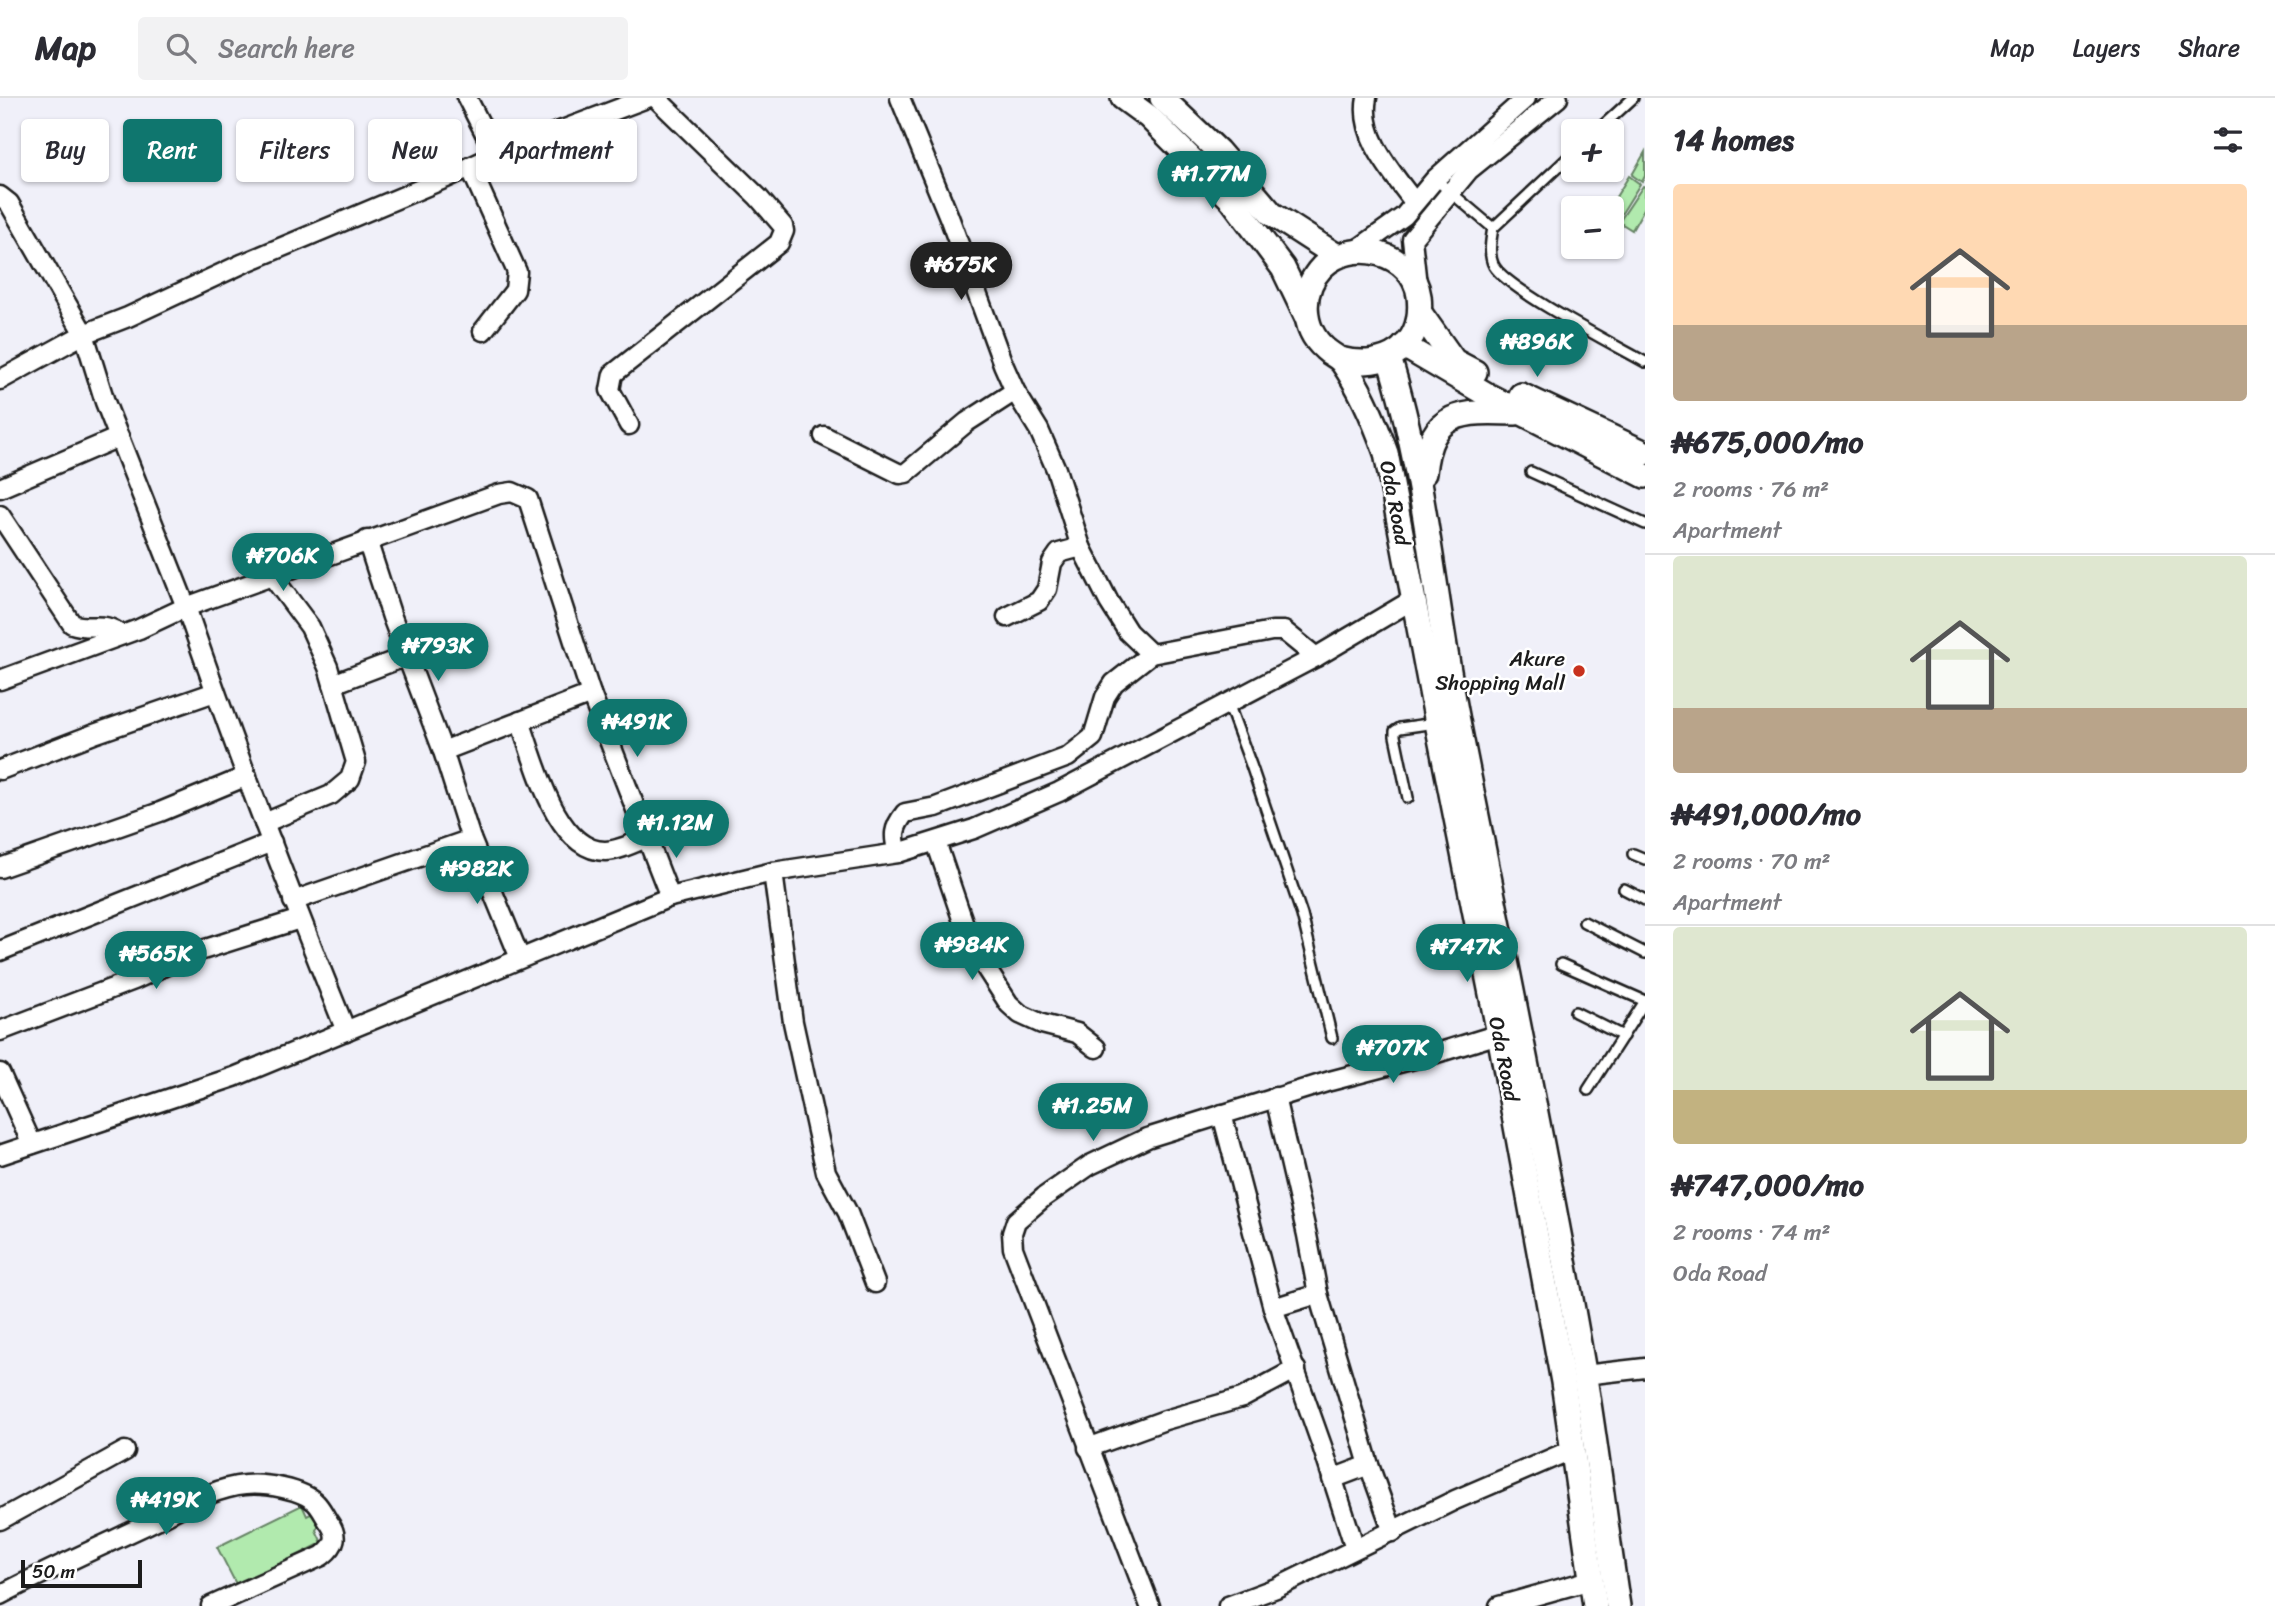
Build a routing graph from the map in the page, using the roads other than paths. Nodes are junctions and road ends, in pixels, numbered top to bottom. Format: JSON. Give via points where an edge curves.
{"nodes":[{"id":1,"x":467,"y":98,"type":"edge"},
{"id":2,"x":647,"y":98,"type":"edge"},
{"id":3,"x":656,"y":98,"type":"edge"},
{"id":4,"x":900,"y":98,"type":"edge"},
{"id":5,"x":1123,"y":98,"type":"edge"},
{"id":6,"x":1162,"y":98,"type":"edge"},
{"id":7,"x":1367,"y":98,"type":"edge"},
{"id":8,"x":1526,"y":98,"type":"edge"},
{"id":9,"x":1558,"y":98,"type":"edge"},
{"id":10,"x":1633,"y":98,"type":"edge"},
{"id":11,"x":478,"y":119,"type":"edge"},
{"id":12,"x":591,"y":119,"type":"edge"},
{"id":13,"x":1610,"y":119,"type":"edge"},
{"id":14,"x":476,"y":164,"type":"edge"},
{"id":15,"x":1561,"y":164,"type":"edge"},
{"id":16,"x":470,"y":167,"type":"junction"},
{"id":17,"x":1435,"y":179,"type":"junction"},
{"id":18,"x":1450,"y":193,"type":"junction"},
{"id":19,"x":0,"y":196,"type":"edge"},
{"id":20,"x":1414,"y":202,"type":"junction"},
{"id":21,"x":1493,"y":228,"type":"junction"},
{"id":22,"x":1346,"y":254,"type":"junction"},
{"id":23,"x":1419,"y":303,"type":"junction"},
{"id":24,"x":1307,"y":318,"type":"junction"},
{"id":25,"x":483,"y":331,"type":"dead end"},
{"id":26,"x":84,"y":334,"type":"junction"},
{"id":27,"x":1397,"y":352,"type":"junction"},
{"id":28,"x":1340,"y":359,"type":"junction"},
{"id":29,"x":1645,"y":362,"type":"edge"},
{"id":30,"x":0,"y":380,"type":"edge"},
{"id":31,"x":1015,"y":391,"type":"junction"},
{"id":32,"x":1522,"y":413,"type":"junction"},
{"id":33,"x":629,"y":425,"type":"dead end"},
{"id":34,"x":824,"y":436,"type":"dead end"},
{"id":35,"x":119,"y":437,"type":"junction"},
{"id":36,"x":1645,"y":453,"type":"edge"},
{"id":37,"x":1531,"y":472,"type":"dead end"},
{"id":38,"x":1645,"y":475,"type":"edge"},
{"id":39,"x":0,"y":488,"type":"edge"},
{"id":40,"x":1422,"y":490,"type":"junction"},
{"id":41,"x":0,"y":515,"type":"edge"},
{"id":42,"x":1645,"y":524,"type":"edge"},
{"id":43,"x":367,"y":540,"type":"junction"},
{"id":44,"x":1081,"y":547,"type":"junction"},
{"id":45,"x":272,"y":576,"type":"junction"},
{"id":46,"x":1414,"y":599,"type":"junction"},
{"id":47,"x":186,"y":607,"type":"junction"},
{"id":48,"x":1007,"y":617,"type":"dead end"},
{"id":49,"x":121,"y":635,"type":"junction"},
{"id":50,"x":1151,"y":654,"type":"junction"},
{"id":51,"x":407,"y":656,"type":"junction"},
{"id":52,"x":1316,"y":657,"type":"junction"},
{"id":53,"x":0,"y":680,"type":"edge"},
{"id":54,"x":333,"y":684,"type":"junction"},
{"id":55,"x":215,"y":692,"type":"junction"},
{"id":56,"x":591,"y":694,"type":"junction"},
{"id":57,"x":1227,"y":702,"type":"junction"},
{"id":58,"x":520,"y":721,"type":"junction"},
{"id":59,"x":1437,"y":723,"type":"junction"},
{"id":60,"x":443,"y":751,"type":"junction"},
{"id":61,"x":0,"y":771,"type":"edge"},
{"id":62,"x":247,"y":776,"type":"junction"},
{"id":63,"x":1408,"y":798,"type":"dead end"},
{"id":64,"x":264,"y":822,"type":"junction"},
{"id":65,"x":646,"y":838,"type":"junction"},
{"id":66,"x":471,"y":839,"type":"junction"},
{"id":67,"x":272,"y":842,"type":"junction"},
{"id":68,"x":936,"y":842,"type":"junction"},
{"id":69,"x":898,"y":853,"type":"junction"},
{"id":70,"x":1633,"y":854,"type":"dead end"},
{"id":71,"x":1645,"y":859,"type":"edge"},
{"id":72,"x":0,"y":868,"type":"edge"},
{"id":73,"x":773,"y":872,"type":"junction"},
{"id":74,"x":1624,"y":888,"type":"dead end"},
{"id":75,"x":670,"y":897,"type":"junction"},
{"id":76,"x":1645,"y":900,"type":"edge"},
{"id":77,"x":293,"y":901,"type":"junction"},
{"id":78,"x":300,"y":919,"type":"junction"},
{"id":79,"x":1584,"y":922,"type":"dead end"},
{"id":80,"x":0,"y":951,"type":"edge"},
{"id":81,"x":1645,"y":953,"type":"edge"},
{"id":82,"x":520,"y":958,"type":"junction"},
{"id":83,"x":1561,"y":964,"type":"dead end"},
{"id":84,"x":1645,"y":1001,"type":"edge"},
{"id":85,"x":1575,"y":1013,"type":"dead end"},
{"id":86,"x":0,"y":1031,"type":"edge"},
{"id":87,"x":346,"y":1031,"type":"junction"},
{"id":88,"x":1499,"y":1034,"type":"junction"},
{"id":89,"x":1623,"y":1036,"type":"junction"},
{"id":90,"x":1332,"y":1038,"type":"dead end"},
{"id":91,"x":1096,"y":1048,"type":"dead end"},
{"id":92,"x":0,"y":1073,"type":"edge"},
{"id":93,"x":1588,"y":1090,"type":"dead end"},
{"id":94,"x":1275,"y":1097,"type":"junction"},
{"id":95,"x":1222,"y":1114,"type":"junction"},
{"id":96,"x":32,"y":1144,"type":"junction"},
{"id":97,"x":0,"y":1155,"type":"edge"},
{"id":98,"x":875,"y":1283,"type":"dead end"},
{"id":99,"x":1318,"y":1294,"type":"junction"},
{"id":100,"x":1273,"y":1308,"type":"junction"},
{"id":101,"x":1645,"y":1368,"type":"edge"},
{"id":102,"x":1296,"y":1369,"type":"junction"},
{"id":103,"x":1584,"y":1375,"type":"junction"},
{"id":104,"x":1088,"y":1448,"type":"junction"},
{"id":105,"x":1571,"y":1450,"type":"junction"},
{"id":106,"x":125,"y":1451,"type":"dead end"},
{"id":107,"x":1369,"y":1465,"type":"junction"},
{"id":108,"x":1332,"y":1479,"type":"junction"},
{"id":109,"x":0,"y":1520,"type":"edge"},
{"id":110,"x":1393,"y":1532,"type":"junction"},
{"id":111,"x":1355,"y":1548,"type":"junction"},
{"id":112,"x":1591,"y":1580,"type":"junction"},
{"id":113,"x":0,"y":1595,"type":"edge"},
{"id":114,"x":211,"y":1606,"type":"edge"},
{"id":115,"x":1150,"y":1606,"type":"edge"},
{"id":116,"x":1228,"y":1606,"type":"edge"},
{"id":117,"x":1499,"y":1606,"type":"edge"},
{"id":118,"x":1595,"y":1606,"type":"edge"},
{"id":119,"x":1618,"y":1606,"type":"edge"}],
"edges":[{"from":1,"to":11,"type":"street"},
{"from":2,"to":12,"type":"street"},
{"from":3,"to":33,"type":"street","via":[[758,197],[784,231],[779,243],[613,374],[610,390]]},
{"from":4,"to":31,"type":"street"},
{"from":5,"to":24,"type":"street","via":[[1149,117],[1232,200],[1283,268]]},
{"from":6,"to":22,"type":"street","via":[[1218,151],[1272,214]]},
{"from":7,"to":20,"type":"street","via":[[1374,145]]},
{"from":8,"to":17,"type":"street"},
{"from":9,"to":18,"type":"street","via":[[1469,170]]},
{"from":10,"to":13,"type":"lane"},
{"from":14,"to":16,"type":"street"},
{"from":15,"to":21,"type":"lane"},
{"from":16,"to":25,"type":"street","via":[[517,272],[514,289]]},
{"from":16,"to":26,"type":"street"},
{"from":17,"to":18,"type":"lane"},
{"from":17,"to":20,"type":"street"},
{"from":18,"to":21,"type":"lane"},
{"from":18,"to":23,"type":"street","via":[[1412,240]]},
{"from":19,"to":26,"type":"street","via":[[9,202]]},
{"from":20,"to":22,"type":"street","via":[[1404,216]]},
{"from":21,"to":29,"type":"lane","via":[[1493,265],[1513,285]]},
{"from":22,"to":23,"type":"street","via":[[1376,252],[1395,260],[1409,274]]},
{"from":22,"to":24,"type":"street","via":[[1322,267],[1312,282]]},
{"from":23,"to":27,"type":"street","via":[[1415,331]]},
{"from":23,"to":36,"type":"street","via":[[1454,361]]},
{"from":24,"to":28,"type":"street","via":[[1313,335]]},
{"from":26,"to":30,"type":"street"},
{"from":26,"to":35,"type":"street"},
{"from":27,"to":28,"type":"street","via":[[1376,362]]},
{"from":27,"to":32,"type":"street"},
{"from":27,"to":40,"type":"street","name":"Oda Road"},
{"from":28,"to":46,"type":"street","name":"Oda Road","via":[[1374,419],[1385,453]]},
{"from":31,"to":34,"type":"street","via":[[967,422],[906,473]]},
{"from":31,"to":44,"type":"street","via":[[1056,468]]},
{"from":32,"to":38,"type":"street"},
{"from":32,"to":40,"type":"street","via":[[1477,411],[1445,423],[1428,443]]},
{"from":35,"to":39,"type":"street"},
{"from":35,"to":47,"type":"street"},
{"from":37,"to":42,"type":"lane"},
{"from":40,"to":103,"type":"street","name":"Oda Road","via":[[1457,716]]},
{"from":41,"to":49,"type":"street","via":[[72,624],[83,628],[106,625]]},
{"from":43,"to":45,"type":"street"},
{"from":43,"to":51,"type":"street"},
{"from":43,"to":56,"type":"street","via":[[499,494],[512,492],[528,499]]},
{"from":44,"to":48,"type":"street","via":[[1059,553],[1039,601]]},
{"from":44,"to":50,"type":"street","via":[[1128,632]]},
{"from":45,"to":47,"type":"street"},
{"from":45,"to":54,"type":"street","via":[[310,627]]},
{"from":46,"to":52,"type":"street"},
{"from":46,"to":59,"type":"street","name":"Oda Road"},
{"from":47,"to":49,"type":"street"},
{"from":47,"to":55,"type":"street"},
{"from":49,"to":53,"type":"street"},
{"from":50,"to":52,"type":"street","via":[[1284,631]]},
{"from":50,"to":69,"type":"street","via":[[1114,683],[1093,737],[1085,746],[993,787],[905,813],[893,836]]},
{"from":51,"to":54,"type":"street"},
{"from":51,"to":60,"type":"street"},
{"from":52,"to":57,"type":"street"},
{"from":54,"to":64,"type":"street","via":[[356,762],[350,779],[331,795]]},
{"from":55,"to":61,"type":"street"},
{"from":55,"to":62,"type":"street"},
{"from":56,"to":58,"type":"street"},
{"from":56,"to":65,"type":"street"},
{"from":57,"to":68,"type":"street","via":[[1059,792]]},
{"from":57,"to":90,"type":"lane","via":[[1302,915]]},
{"from":58,"to":60,"type":"street"},
{"from":58,"to":65,"type":"street","via":[[552,809],[571,837],[603,852]]},
{"from":59,"to":63,"type":"lane","via":[[1395,731]]},
{"from":59,"to":88,"type":"street","name":"Oda Road"},
{"from":60,"to":66,"type":"street"},
{"from":62,"to":64,"type":"street"},
{"from":62,"to":72,"type":"street"},
{"from":64,"to":67,"type":"street"},
{"from":65,"to":75,"type":"street"},
{"from":66,"to":77,"type":"street"},
{"from":66,"to":82,"type":"street"},
{"from":67,"to":77,"type":"street"},
{"from":67,"to":80,"type":"street"},
{"from":68,"to":69,"type":"street"},
{"from":68,"to":91,"type":"street","via":[[971,945],[1009,1004],[1042,1024],[1077,1033]]},
{"from":69,"to":73,"type":"street"},
{"from":70,"to":71,"type":"lane"},
{"from":73,"to":75,"type":"street"},
{"from":73,"to":98,"type":"street","via":[[793,1021],[826,1172],[848,1213]]},
{"from":74,"to":76,"type":"lane"},
{"from":75,"to":82,"type":"street"},
{"from":77,"to":78,"type":"street"},
{"from":78,"to":86,"type":"street","via":[[193,953]]},
{"from":78,"to":87,"type":"street"},
{"from":79,"to":81,"type":"lane"},
{"from":82,"to":87,"type":"street"},
{"from":83,"to":84,"type":"lane"},
{"from":84,"to":89,"type":"lane"},
{"from":85,"to":89,"type":"lane"},
{"from":87,"to":96,"type":"street","via":[[234,1077]]},
{"from":88,"to":94,"type":"street"},
{"from":88,"to":105,"type":"street","name":"Oda Road","via":[[1563,1382]]},
{"from":89,"to":93,"type":"lane"},
{"from":92,"to":96,"type":"street"},
{"from":94,"to":95,"type":"street"},
{"from":94,"to":99,"type":"street"},
{"from":95,"to":100,"type":"street"},
{"from":95,"to":104,"type":"street","via":[[1147,1138],[1090,1166],[1016,1221],[1013,1248]]},
{"from":96,"to":97,"type":"street"},
{"from":99,"to":100,"type":"street"},
{"from":99,"to":107,"type":"street"},
{"from":100,"to":102,"type":"street"},
{"from":101,"to":103,"type":"street"},
{"from":102,"to":104,"type":"street","via":[[1242,1398]]},
{"from":102,"to":108,"type":"street"},
{"from":103,"to":119,"type":"street","name":"Oda Road"},
{"from":104,"to":115,"type":"street"},
{"from":105,"to":110,"type":"street"},
{"from":105,"to":112,"type":"street","name":"Oda Road"},
{"from":106,"to":109,"type":"street"},
{"from":107,"to":108,"type":"street"},
{"from":107,"to":110,"type":"street"},
{"from":108,"to":111,"type":"street"},
{"from":110,"to":111,"type":"street"},
{"from":111,"to":116,"type":"street","via":[[1276,1588]]},
{"from":112,"to":117,"type":"street"},
{"from":112,"to":118,"type":"street","name":"Oda Road"},
{"from":113,"to":114,"type":"street","via":[[215,1492],[246,1484],[272,1486],[315,1501],[335,1530],[333,1547]]}]}
